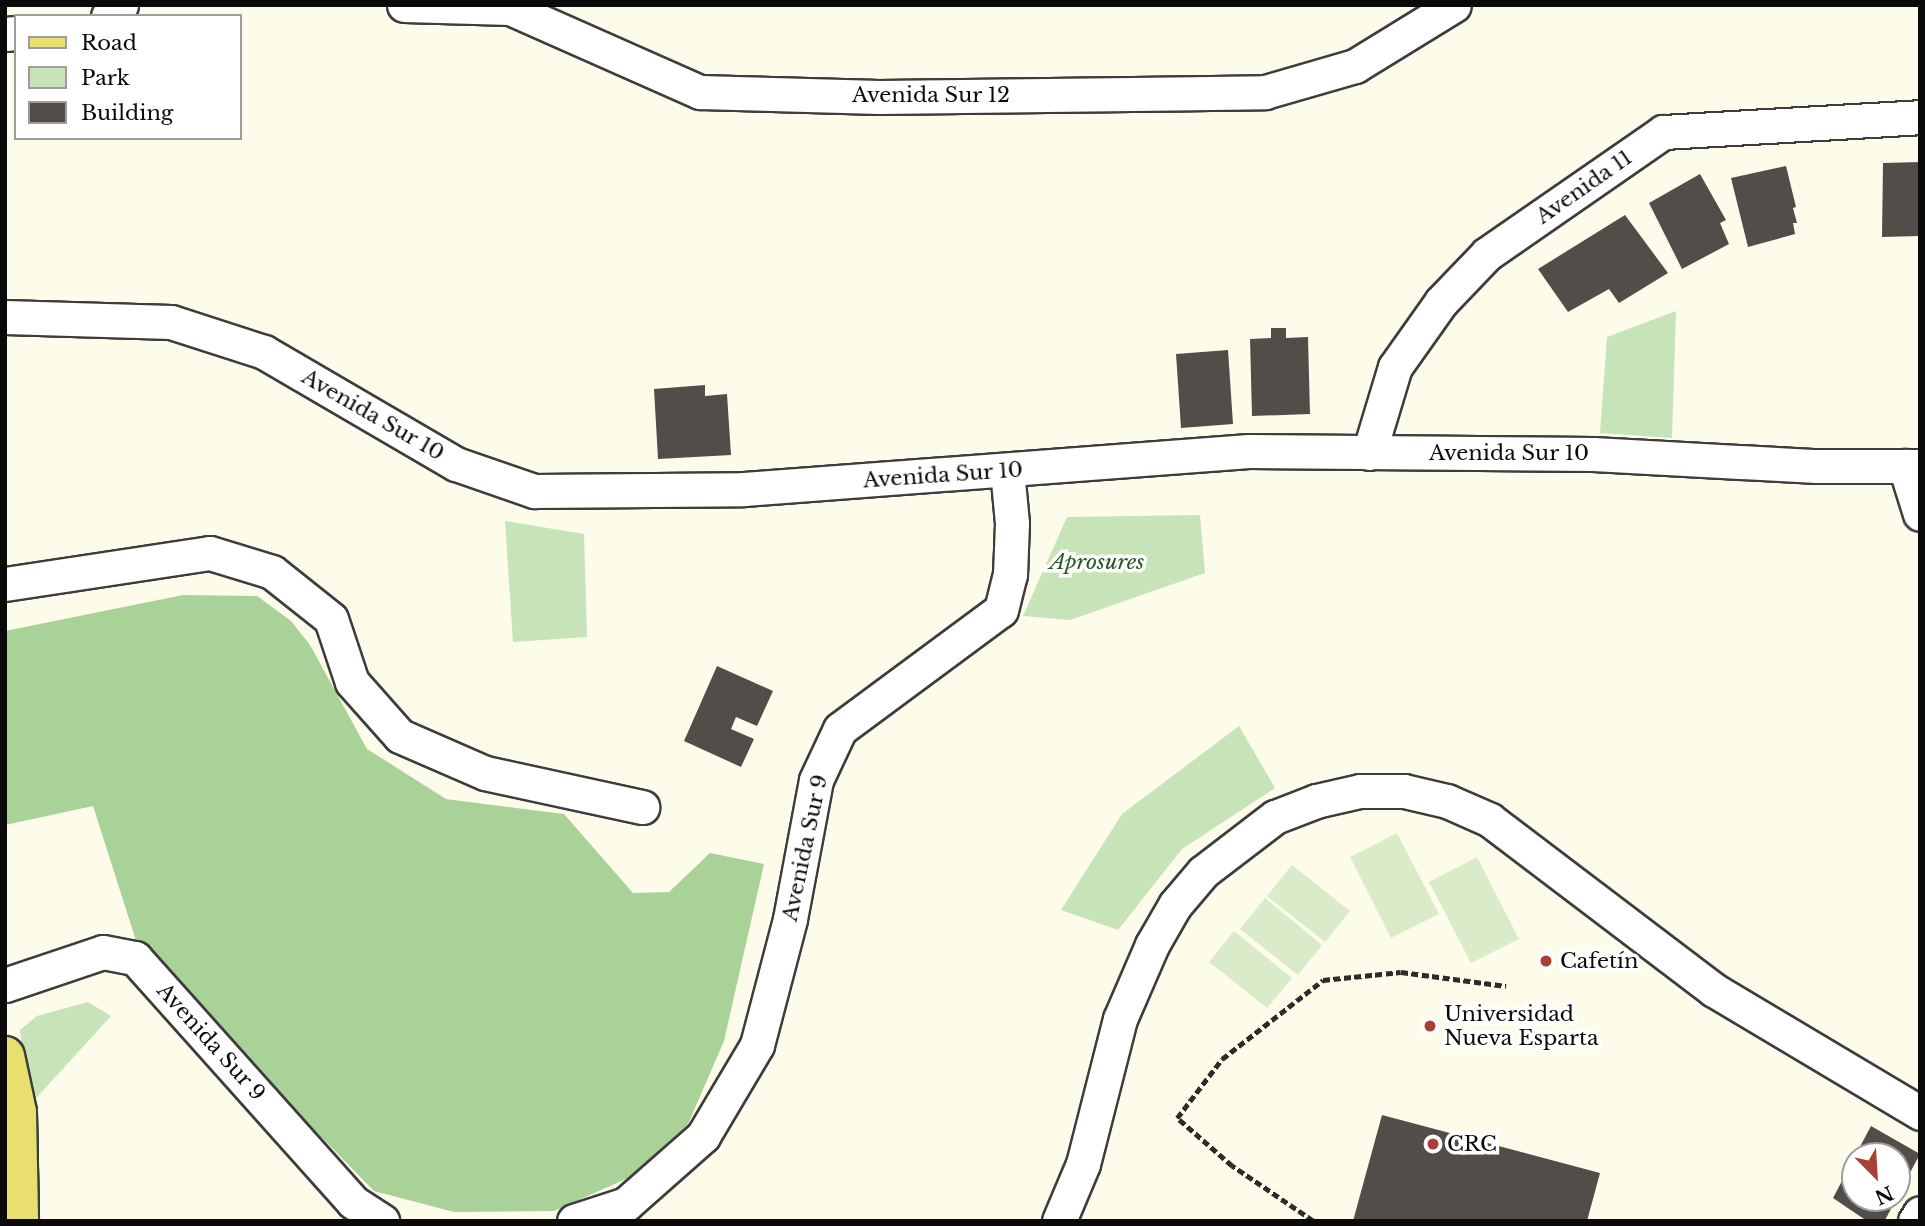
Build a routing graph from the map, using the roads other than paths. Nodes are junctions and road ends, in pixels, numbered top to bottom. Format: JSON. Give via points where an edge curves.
{"nodes":[{"id":1,"x":404,"y":5,"type":"edge"},
{"id":2,"x":1454,"y":5,"type":"edge"},
{"id":3,"x":1920,"y":117,"type":"edge"},
{"id":4,"x":5,"y":317,"type":"edge"},
{"id":5,"x":1369,"y":453,"type":"junction"},
{"id":6,"x":1913,"y":466,"type":"edge"},
{"id":7,"x":1007,"y":470,"type":"junction"},
{"id":8,"x":1920,"y":514,"type":"edge"},
{"id":9,"x":5,"y":584,"type":"edge"},
{"id":10,"x":642,"y":807,"type":"dead end"},
{"id":11,"x":5,"y":985,"type":"edge"},
{"id":12,"x":5,"y":1056,"type":"edge"},
{"id":13,"x":1920,"y":1113,"type":"edge"},
{"id":14,"x":1920,"y":1213,"type":"edge"},
{"id":15,"x":19,"y":1221,"type":"edge"},
{"id":16,"x":382,"y":1221,"type":"edge"},
{"id":17,"x":574,"y":1221,"type":"edge"},
{"id":18,"x":1059,"y":1221,"type":"edge"},
{"id":19,"x":1915,"y":1221,"type":"edge"}],
"edges":[{"from":1,"to":2,"type":"street","name":"Avenida Sur 12","via":[[510,8],[700,92],[879,97],[1265,92],[1356,66]]},
{"from":3,"to":5,"type":"street","name":"Avenida 11","via":[[1663,132],[1488,254],[1441,302],[1395,367]]},
{"from":4,"to":7,"type":"street","name":"Avenida Sur 10","via":[[171,323],[264,352],[456,464],[534,491],[744,489]]},
{"from":5,"to":6,"type":"street","name":"Avenida Sur 10","via":[[1593,454],[1817,466]]},
{"from":5,"to":7,"type":"street","name":"Avenida Sur 10","via":[[1250,452]]},
{"from":6,"to":8,"type":"street"},
{"from":7,"to":17,"type":"street","name":"Avenida Sur 9","via":[[1010,575],[1001,610],[840,729],[816,780],[790,919],[757,1045],[703,1136],[626,1204]]},
{"from":9,"to":10,"type":"street","via":[[210,554],[272,572],[331,619],[352,682],[400,736],[485,773]]},
{"from":11,"to":16,"type":"street","name":"Avenida Sur 9","via":[[103,952],[135,958],[353,1202]]},
{"from":12,"to":15,"type":"main road","via":[[18,1112]]},
{"from":13,"to":18,"type":"street","via":[[1714,990],[1490,820],[1447,801],[1404,791],[1360,791],[1315,800],[1275,817],[1203,872],[1175,905],[1120,1019],[1083,1164]]},
{"from":14,"to":19,"type":"street"}]}
